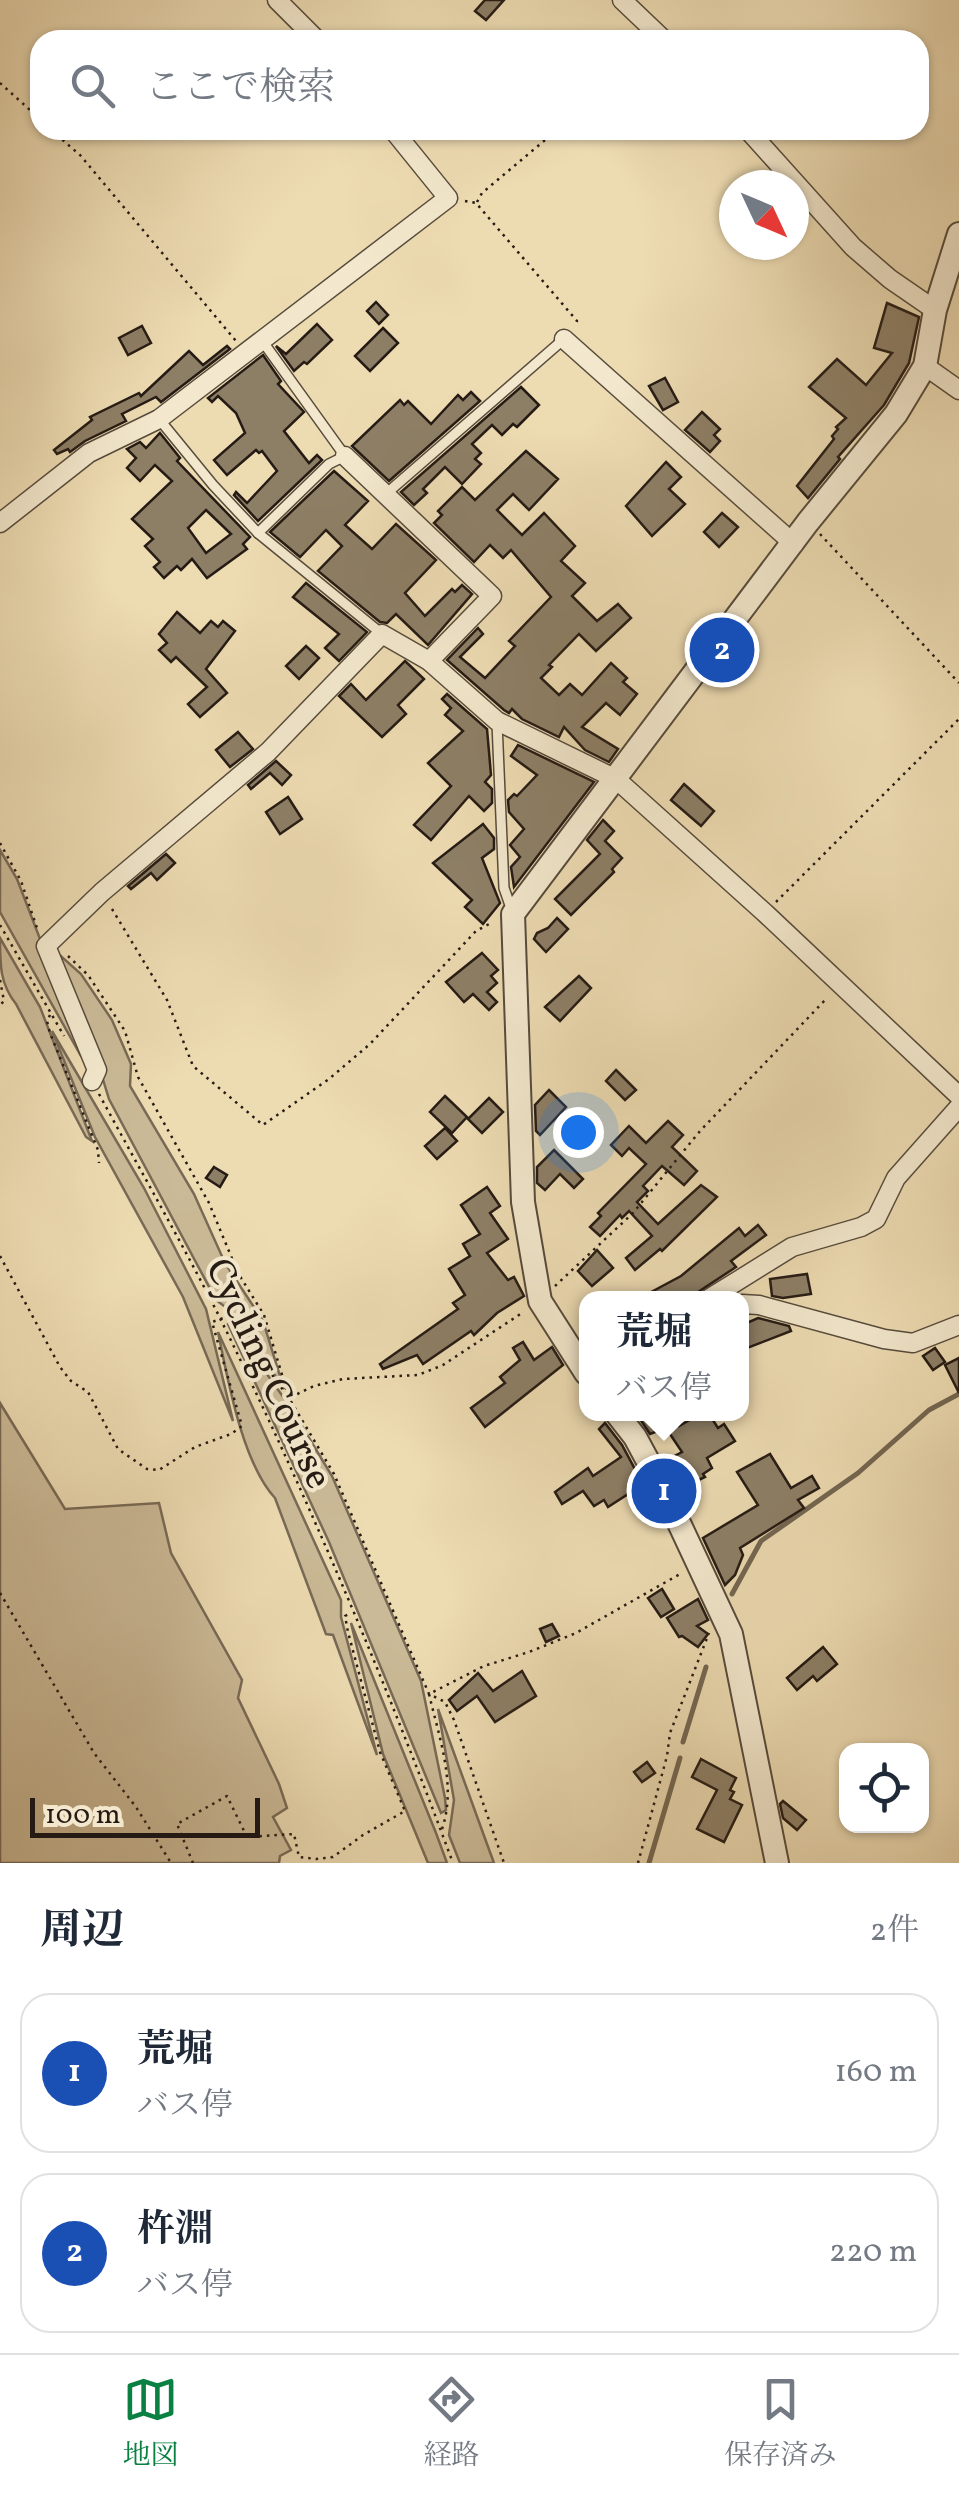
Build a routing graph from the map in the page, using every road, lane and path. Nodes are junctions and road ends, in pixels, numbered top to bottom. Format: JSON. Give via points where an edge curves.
{"nodes":[{"id":1,"x":278,"y":0,"type":"edge"},
{"id":2,"x":622,"y":0,"type":"edge"},
{"id":3,"x":308,"y":30,"type":"edge"},
{"id":4,"x":654,"y":30,"type":"edge"},
{"id":5,"x":0,"y":84,"type":"edge"},
{"id":6,"x":30,"y":110,"type":"edge"},
{"id":7,"x":63,"y":140,"type":"edge"},
{"id":8,"x":401,"y":140,"type":"edge"},
{"id":9,"x":545,"y":140,"type":"edge"},
{"id":10,"x":757,"y":140,"type":"edge"},
{"id":11,"x":448,"y":198,"type":"junction"},
{"id":12,"x":476,"y":203,"type":"junction"},
{"id":13,"x":959,"y":234,"type":"edge"},
{"id":14,"x":936,"y":310,"type":"junction"},
{"id":15,"x":564,"y":339,"type":"junction"},
{"id":16,"x":264,"y":342,"type":"junction"},
{"id":17,"x":247,"y":354,"type":"junction"},
{"id":18,"x":925,"y":366,"type":"junction"},
{"id":19,"x":959,"y":390,"type":"edge"},
{"id":20,"x":159,"y":419,"type":"junction"},
{"id":21,"x":345,"y":456,"type":"junction"},
{"id":22,"x":387,"y":493,"type":"junction"},
{"id":23,"x":808,"y":522,"type":"junction"},
{"id":24,"x":0,"y":523,"type":"edge"},
{"id":25,"x":258,"y":532,"type":"junction"},
{"id":26,"x":794,"y":544,"type":"junction"},
{"id":27,"x":382,"y":634,"type":"junction"},
{"id":28,"x":430,"y":660,"type":"junction"},
{"id":29,"x":959,"y":683,"type":"edge"},
{"id":30,"x":959,"y":720,"type":"edge"},
{"id":31,"x":497,"y":721,"type":"junction"},
{"id":32,"x":616,"y":779,"type":"junction"},
{"id":33,"x":0,"y":843,"type":"edge"},
{"id":34,"x":102,"y":892,"type":"junction"},
{"id":35,"x":512,"y":914,"type":"junction"},
{"id":36,"x":765,"y":914,"type":"junction"},
{"id":37,"x":0,"y":924,"type":"edge"},
{"id":38,"x":51,"y":940,"type":"junction"},
{"id":39,"x":0,"y":980,"type":"edge"},
{"id":40,"x":838,"y":986,"type":"junction"},
{"id":41,"x":0,"y":1005,"type":"edge"},
{"id":42,"x":51,"y":1014,"type":"junction"},
{"id":43,"x":71,"y":1048,"type":"dead end"},
{"id":44,"x":92,"y":1082,"type":"joint"},
{"id":45,"x":959,"y":1096,"type":"edge"},
{"id":46,"x":959,"y":1106,"type":"edge"},
{"id":47,"x":99,"y":1162,"type":"dead end"},
{"id":48,"x":0,"y":1256,"type":"edge"},
{"id":49,"x":721,"y":1291,"type":"edge"},
{"id":50,"x":540,"y":1301,"type":"junction"},
{"id":51,"x":749,"y":1304,"type":"edge"},
{"id":52,"x":219,"y":1317,"type":"junction"},
{"id":53,"x":959,"y":1325,"type":"edge"},
{"id":54,"x":579,"y":1357,"type":"edge"},
{"id":55,"x":289,"y":1398,"type":"junction"},
{"id":56,"x":622,"y":1421,"type":"edge"},
{"id":57,"x":698,"y":1563,"type":"junction"},
{"id":58,"x":0,"y":1593,"type":"edge"},
{"id":59,"x":719,"y":1608,"type":"junction"},
{"id":60,"x":352,"y":1612,"type":"junction"},
{"id":61,"x":429,"y":1694,"type":"junction"},
{"id":62,"x":442,"y":1832,"type":"junction"},
{"id":63,"x":315,"y":1861,"type":"edge"},
{"id":64,"x":171,"y":1863,"type":"edge"},
{"id":65,"x":193,"y":1863,"type":"edge"},
{"id":66,"x":453,"y":1863,"type":"edge"},
{"id":67,"x":504,"y":1863,"type":"edge"},
{"id":68,"x":638,"y":1863,"type":"edge"},
{"id":69,"x":777,"y":1863,"type":"edge"}],
"edges":[{"from":1,"to":3,"type":"street"},
{"from":2,"to":4,"type":"street"},
{"from":5,"to":6,"type":"path"},
{"from":7,"to":17,"type":"path"},
{"from":8,"to":11,"type":"street"},
{"from":9,"to":12,"type":"path"},
{"from":10,"to":14,"type":"street","via":[[853,247]]},
{"from":11,"to":12,"type":"path"},
{"from":11,"to":16,"type":"street"},
{"from":12,"to":15,"type":"path","via":[[577,321]]},
{"from":13,"to":14,"type":"street"},
{"from":14,"to":18,"type":"street"},
{"from":15,"to":22,"type":"lane"},
{"from":15,"to":26,"type":"street"},
{"from":16,"to":17,"type":"street"},
{"from":16,"to":21,"type":"lane"},
{"from":17,"to":20,"type":"street"},
{"from":18,"to":19,"type":"street"},
{"from":18,"to":23,"type":"street","via":[[896,414]]},
{"from":20,"to":24,"type":"street","via":[[89,453]]},
{"from":20,"to":25,"type":"lane"},
{"from":21,"to":22,"type":"street"},
{"from":21,"to":25,"type":"lane"},
{"from":22,"to":28,"type":"street","via":[[492,596]]},
{"from":23,"to":26,"type":"street"},
{"from":23,"to":29,"type":"path"},
{"from":25,"to":27,"type":"lane"},
{"from":26,"to":32,"type":"street"},
{"from":27,"to":28,"type":"street"},
{"from":27,"to":34,"type":"street","via":[[268,752]]},
{"from":28,"to":31,"type":"street"},
{"from":30,"to":36,"type":"path"},
{"from":31,"to":32,"type":"street"},
{"from":31,"to":35,"type":"lane","via":[[504,888]]},
{"from":32,"to":35,"type":"street"},
{"from":32,"to":36,"type":"street"},
{"from":33,"to":38,"type":"path","via":[[40,935]]},
{"from":34,"to":35,"type":"path","via":[[167,1000],[193,1066],[264,1125],[370,1044],[476,931]]},
{"from":34,"to":38,"type":"street"},
{"from":35,"to":50,"type":"street","via":[[523,1202]]},
{"from":36,"to":40,"type":"street"},
{"from":37,"to":42,"type":"path"},
{"from":38,"to":44,"type":"street","via":[[46,946],[97,1070]]},
{"from":38,"to":55,"type":"path","via":[[88,975],[125,1030],[138,1077],[264,1314]]},
{"from":39,"to":41,"type":"path"},
{"from":40,"to":45,"type":"street"},
{"from":40,"to":50,"type":"path","via":[[700,1130],[633,1214]]},
{"from":42,"to":43,"type":"path"},
{"from":42,"to":47,"type":"path","via":[[50,1033]]},
{"from":44,"to":52,"type":"path","name":"Cycling Course"},
{"from":46,"to":49,"type":"street","via":[[896,1178],[876,1218],[792,1247]]},
{"from":48,"to":52,"type":"path","via":[[60,1367],[88,1392],[118,1449],[147,1469],[159,1470],[242,1426],[212,1322]]},
{"from":50,"to":54,"type":"street"},
{"from":50,"to":55,"type":"path","via":[[418,1376],[343,1379]]},
{"from":51,"to":53,"type":"street","via":[[913,1343]]},
{"from":52,"to":55,"type":"path","via":[[229,1316]]},
{"from":52,"to":60,"type":"path","name":"Cycling Course"},
{"from":55,"to":61,"type":"path","via":[[334,1474]]},
{"from":56,"to":57,"type":"street"},
{"from":57,"to":59,"type":"street"},
{"from":57,"to":61,"type":"path","via":[[576,1633]]},
{"from":58,"to":64,"type":"path","via":[[94,1753]]},
{"from":59,"to":68,"type":"path","via":[[670,1733]]},
{"from":59,"to":69,"type":"street","via":[[740,1670]]},
{"from":60,"to":62,"type":"path","name":"Cycling Course"},
{"from":60,"to":63,"type":"path","via":[[345,1616],[348,1632],[380,1752],[405,1811],[333,1857]]},
{"from":61,"to":62,"type":"path","via":[[446,1773],[449,1809]]},
{"from":61,"to":67,"type":"path","via":[[445,1702],[454,1720]]},
{"from":62,"to":66,"type":"path","name":"Cycling Course"},
{"from":63,"to":65,"type":"path","via":[[299,1857],[294,1834],[247,1837],[227,1796],[176,1824]]}]}
